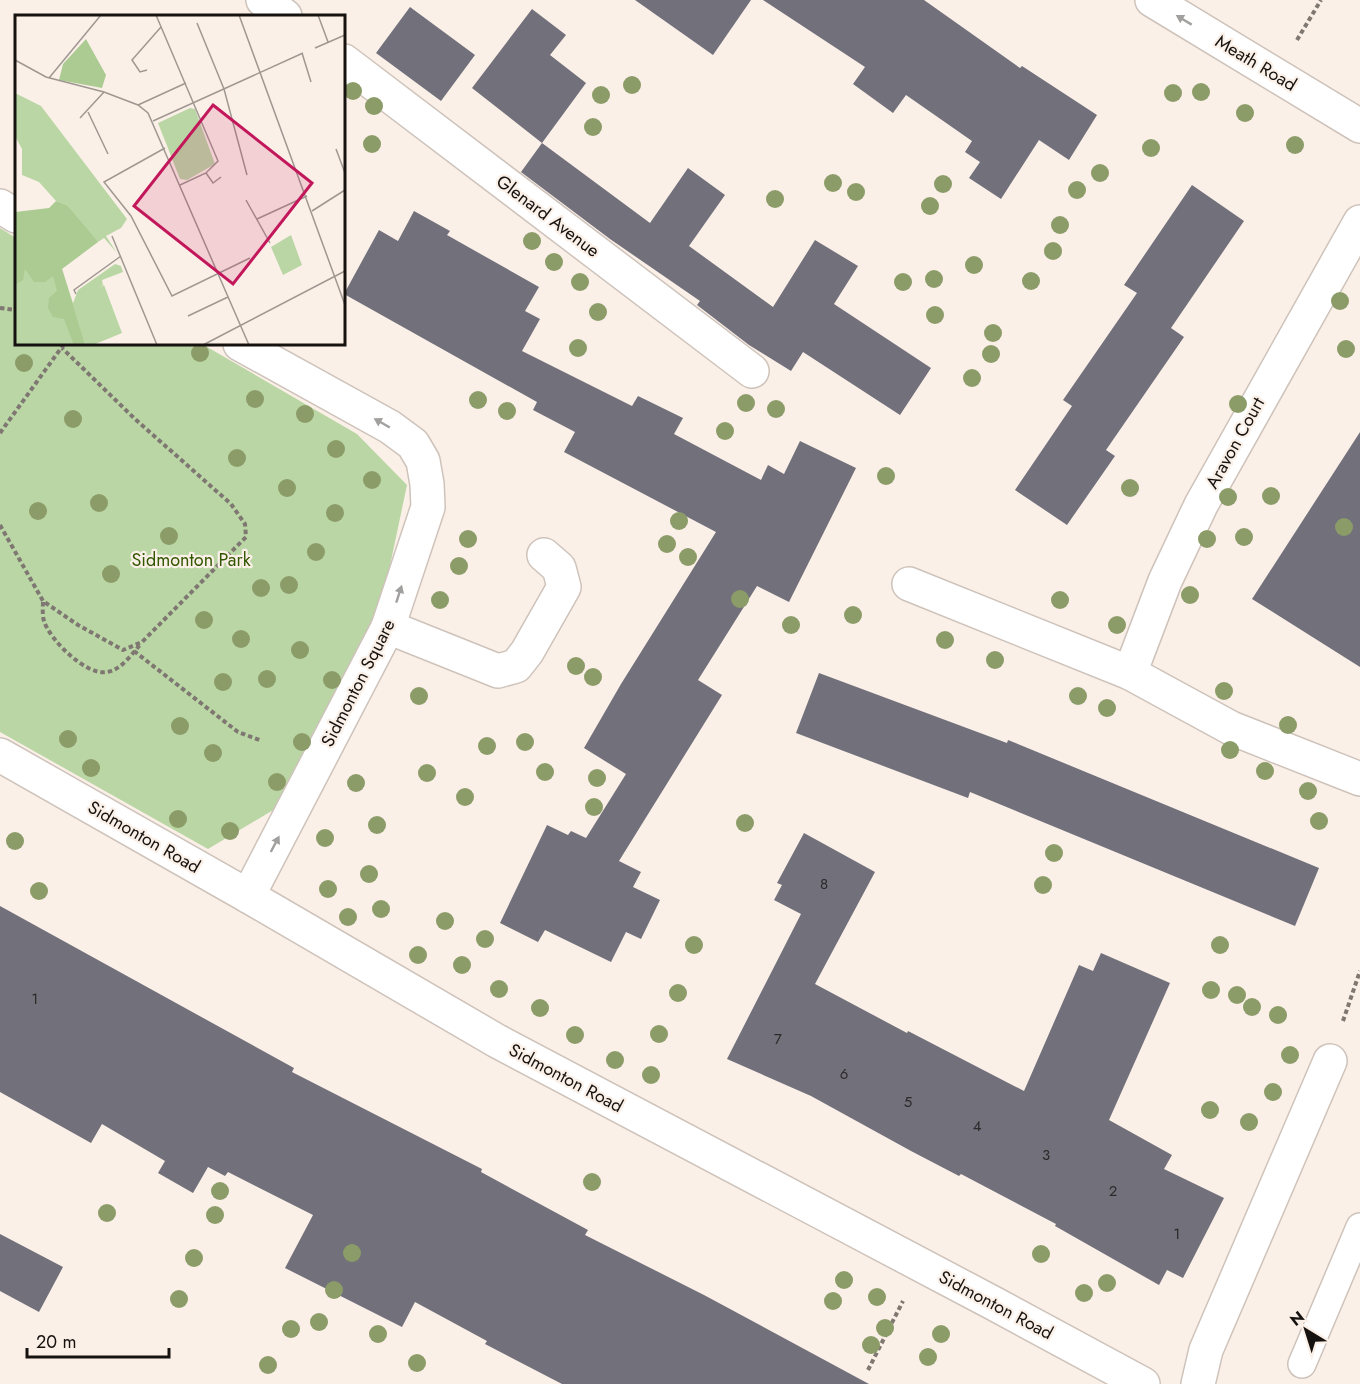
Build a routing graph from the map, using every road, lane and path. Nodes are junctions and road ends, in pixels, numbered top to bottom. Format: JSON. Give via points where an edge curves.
{"nodes":[{"id":1,"x":263,"y":0,"type":"edge"},
{"id":2,"x":1152,"y":0,"type":"edge"},
{"id":3,"x":1321,"y":0,"type":"edge"},
{"id":4,"x":284,"y":15,"type":"edge"},
{"id":5,"x":1293,"y":47,"type":"dead end"},
{"id":6,"x":345,"y":62,"type":"edge"},
{"id":7,"x":1360,"y":126,"type":"edge"},
{"id":8,"x":0,"y":206,"type":"edge"},
{"id":9,"x":15,"y":215,"type":"edge"},
{"id":10,"x":1360,"y":222,"type":"edge"},
{"id":11,"x":0,"y":308,"type":"edge"},
{"id":12,"x":15,"y":310,"type":"edge"},
{"id":13,"x":242,"y":345,"type":"edge"},
{"id":14,"x":63,"y":346,"type":"edge"},
{"id":15,"x":752,"y":371,"type":"dead end"},
{"id":16,"x":0,"y":433,"type":"edge"},
{"id":17,"x":0,"y":525,"type":"edge"},
{"id":18,"x":544,"y":555,"type":"dead end"},
{"id":19,"x":909,"y":584,"type":"dead end"},
{"id":20,"x":43,"y":601,"type":"junction"},
{"id":21,"x":388,"y":627,"type":"junction"},
{"id":22,"x":142,"y":642,"type":"junction"},
{"id":23,"x":134,"y":651,"type":"junction"},
{"id":24,"x":1130,"y":673,"type":"junction"},
{"id":25,"x":262,"y":741,"type":"dead end"},
{"id":26,"x":0,"y":755,"type":"edge"},
{"id":27,"x":1360,"y":779,"type":"edge"},
{"id":28,"x":248,"y":896,"type":"junction"},
{"id":29,"x":1360,"y":971,"type":"edge"},
{"id":30,"x":1330,"y":1061,"type":"joint"},
{"id":31,"x":1360,"y":1227,"type":"edge"},
{"id":32,"x":903,"y":1300,"type":"dead end"},
{"id":33,"x":1302,"y":1364,"type":"dead end"},
{"id":34,"x":868,"y":1370,"type":"dead end"},
{"id":35,"x":1143,"y":1384,"type":"edge"},
{"id":36,"x":1198,"y":1384,"type":"edge"}],
"edges":[{"from":1,"to":4,"type":"street"},
{"from":7,"to":2,"type":"street","name":"Meath Road","one_way":true},
{"from":3,"to":5,"type":"path"},
{"from":6,"to":15,"type":"street","name":"Glenard Avenue"},
{"from":8,"to":9,"type":"street"},
{"from":10,"to":24,"type":"street","name":"Aravon Court","via":[[1201,505]]},
{"from":11,"to":12,"type":"path"},
{"from":21,"to":13,"type":"street","name":"Sidmonton Square","one_way":true,"via":[[428,507],[423,461],[413,444],[390,427]]},
{"from":14,"to":16,"type":"path"},
{"from":14,"to":22,"type":"path","via":[[135,419],[231,504],[245,524],[246,537]]},
{"from":17,"to":20,"type":"path"},
{"from":18,"to":21,"type":"street","via":[[559,568],[564,587],[516,666],[498,671]]},
{"from":19,"to":24,"type":"street"},
{"from":20,"to":22,"type":"path","via":[[123,650]]},
{"from":20,"to":23,"type":"path","via":[[44,620],[54,639],[92,670],[108,672],[122,665]]},
{"from":28,"to":21,"type":"street","name":"Sidmonton Square","one_way":true},
{"from":22,"to":23,"type":"path"},
{"from":23,"to":25,"type":"path","via":[[238,732]]},
{"from":24,"to":27,"type":"street","via":[[1231,728]]},
{"from":26,"to":28,"type":"street","name":"Sidmonton Road"},
{"from":28,"to":35,"type":"street","name":"Sidmonton Road","via":[[508,1047]]},
{"from":29,"to":30,"type":"path"},
{"from":30,"to":36,"type":"street","via":[[1206,1350]]},
{"from":31,"to":33,"type":"lane"},
{"from":32,"to":34,"type":"path"}]}
